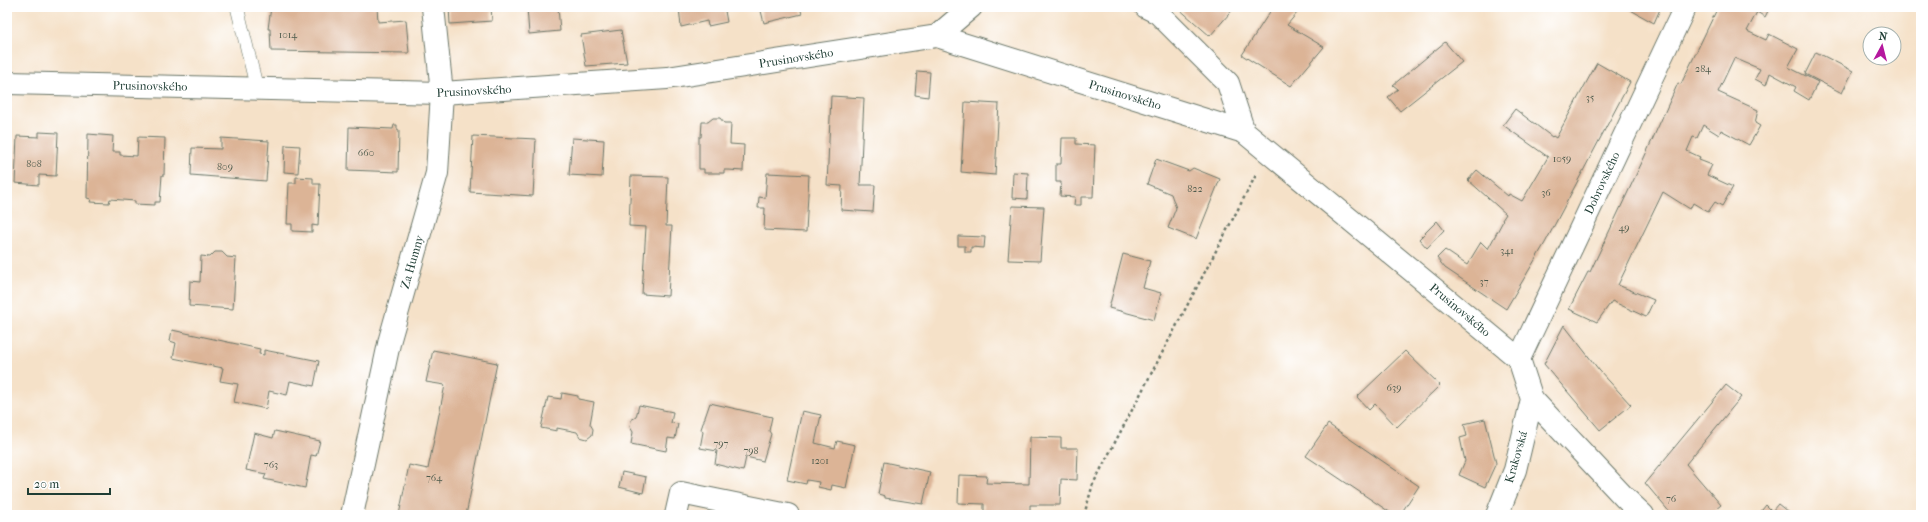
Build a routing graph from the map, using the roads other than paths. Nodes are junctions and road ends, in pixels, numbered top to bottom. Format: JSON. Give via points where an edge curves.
{"nodes":[{"id":1,"x":237,"y":7,"type":"edge"},
{"id":2,"x":433,"y":7,"type":"edge"},
{"id":3,"x":971,"y":7,"type":"edge"},
{"id":4,"x":1146,"y":7,"type":"edge"},
{"id":5,"x":1685,"y":7,"type":"edge"},
{"id":6,"x":937,"y":36,"type":"junction"},
{"id":7,"x":7,"y":83,"type":"edge"},
{"id":8,"x":257,"y":89,"type":"junction"},
{"id":9,"x":442,"y":93,"type":"junction"},
{"id":10,"x":1244,"y":132,"type":"junction"},
{"id":11,"x":1519,"y":359,"type":"junction"},
{"id":12,"x":1532,"y":398,"type":"junction"},
{"id":13,"x":352,"y":515,"type":"edge"},
{"id":14,"x":676,"y":515,"type":"edge"},
{"id":15,"x":788,"y":515,"type":"edge"},
{"id":16,"x":1497,"y":515,"type":"edge"},
{"id":17,"x":1643,"y":515,"type":"edge"}],
"edges":[{"from":1,"to":8,"type":"lane"},
{"from":2,"to":9,"type":"street","name":"Za Humny"},
{"from":3,"to":6,"type":"street"},
{"from":4,"to":10,"type":"street","via":[[1158,13],[1228,83]]},
{"from":5,"to":11,"type":"street","name":"Dobrovského"},
{"from":6,"to":9,"type":"street","name":"Prusinovského","via":[[667,78]]},
{"from":6,"to":10,"type":"street","name":"Prusinovského"},
{"from":7,"to":8,"type":"street","name":"Prusinovského"},
{"from":8,"to":9,"type":"street","name":"Prusinovského"},
{"from":9,"to":13,"type":"street","name":"Za Humny","via":[[437,173],[390,339]]},
{"from":10,"to":11,"type":"street","name":"Prusinovského"},
{"from":11,"to":12,"type":"street"},
{"from":12,"to":16,"type":"street","name":"Krakovská","via":[[1515,470]]},
{"from":12,"to":17,"type":"street"},
{"from":14,"to":15,"type":"street","via":[[681,493]]}]}
